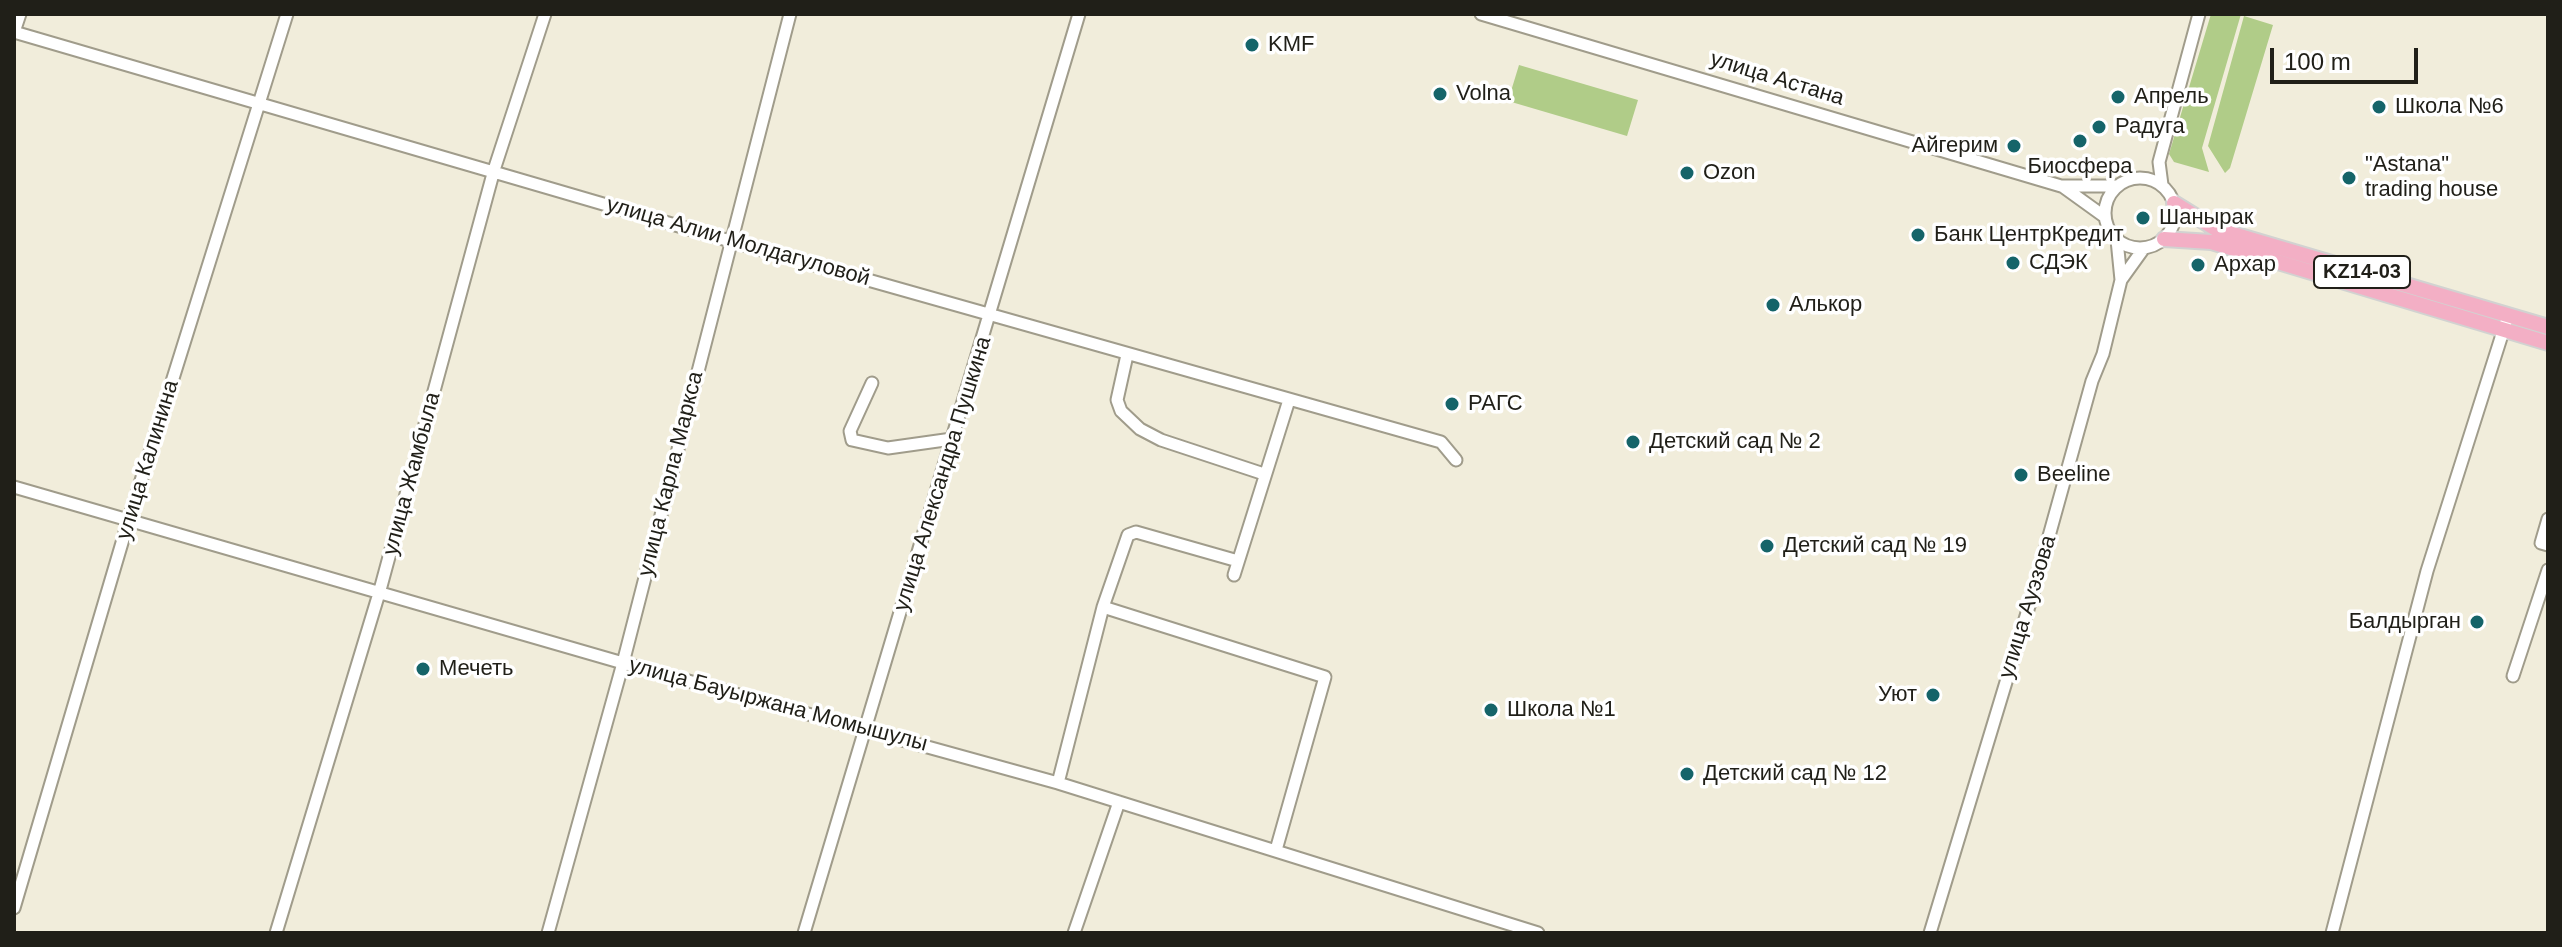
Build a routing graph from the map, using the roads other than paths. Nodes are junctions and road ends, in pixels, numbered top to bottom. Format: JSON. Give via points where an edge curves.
{"nodes":[{"id":1,"x":20,"y":14,"type":"edge"},
{"id":2,"x":287,"y":14,"type":"edge"},
{"id":3,"x":545,"y":14,"type":"edge"},
{"id":4,"x":790,"y":14,"type":"edge"},
{"id":5,"x":1079,"y":14,"type":"edge"},
{"id":6,"x":1481,"y":14,"type":"edge"},
{"id":7,"x":2199,"y":14,"type":"edge"},
{"id":8,"x":14,"y":32,"type":"edge"},
{"id":9,"x":262,"y":102,"type":"junction"},
{"id":10,"x":2159,"y":162,"type":"junction"},
{"id":11,"x":494,"y":170,"type":"junction"},
{"id":12,"x":2135,"y":178,"type":"junction"},
{"id":13,"x":2162,"y":185,"type":"junction"},
{"id":14,"x":2061,"y":186,"type":"junction"},
{"id":15,"x":2117,"y":186,"type":"junction"},
{"id":16,"x":2174,"y":203,"type":"junction"},
{"id":17,"x":2105,"y":217,"type":"junction"},
{"id":18,"x":2164,"y":239,"type":"junction"},
{"id":19,"x":2117,"y":240,"type":"junction"},
{"id":20,"x":730,"y":241,"type":"junction"},
{"id":21,"x":2144,"y":248,"type":"junction"},
{"id":22,"x":2121,"y":280,"type":"junction"},
{"id":23,"x":2509,"y":314,"type":"junction"},
{"id":24,"x":992,"y":315,"type":"junction"},
{"id":25,"x":2548,"y":327,"type":"edge"},
{"id":26,"x":2503,"y":329,"type":"junction"},
{"id":27,"x":2548,"y":343,"type":"edge"},
{"id":28,"x":1127,"y":355,"type":"junction"},
{"id":29,"x":872,"y":383,"type":"dead end"},
{"id":30,"x":1289,"y":400,"type":"junction"},
{"id":31,"x":952,"y":439,"type":"junction"},
{"id":32,"x":1456,"y":460,"type":"dead end"},
{"id":33,"x":1264,"y":474,"type":"junction"},
{"id":34,"x":14,"y":487,"type":"edge"},
{"id":35,"x":129,"y":519,"type":"junction"},
{"id":36,"x":2548,"y":519,"type":"edge"},
{"id":37,"x":2548,"y":545,"type":"edge"},
{"id":38,"x":1238,"y":561,"type":"junction"},
{"id":39,"x":2548,"y":570,"type":"edge"},
{"id":40,"x":1234,"y":575,"type":"dead end"},
{"id":41,"x":380,"y":590,"type":"junction"},
{"id":42,"x":1103,"y":607,"type":"junction"},
{"id":43,"x":623,"y":663,"type":"junction"},
{"id":44,"x":2513,"y":676,"type":"dead end"},
{"id":45,"x":865,"y":728,"type":"junction"},
{"id":46,"x":1058,"y":783,"type":"junction"},
{"id":47,"x":1119,"y":802,"type":"junction"},
{"id":48,"x":1276,"y":850,"type":"junction"},
{"id":49,"x":14,"y":908,"type":"edge"},
{"id":50,"x":276,"y":933,"type":"edge"},
{"id":51,"x":548,"y":933,"type":"edge"},
{"id":52,"x":804,"y":933,"type":"edge"},
{"id":53,"x":1074,"y":933,"type":"edge"},
{"id":54,"x":1538,"y":933,"type":"edge"},
{"id":55,"x":1930,"y":933,"type":"edge"},
{"id":56,"x":2332,"y":933,"type":"edge"}],
"edges":[{"from":1,"to":8,"type":"street"},
{"from":2,"to":9,"type":"street","name":"улица Калинина"},
{"from":3,"to":11,"type":"street","name":"улица Жамбыла"},
{"from":4,"to":20,"type":"street","name":"улица Карла Маркса"},
{"from":5,"to":24,"type":"street","name":"улица Александра Пушкина"},
{"from":6,"to":14,"type":"street","name":"улица Астана"},
{"from":7,"to":10,"type":"street"},
{"from":8,"to":9,"type":"street","name":"улица Алии Молдагуловой"},
{"from":9,"to":11,"type":"street","name":"улица Алии Молдагуловой"},
{"from":9,"to":35,"type":"street","name":"улица Калинина"},
{"from":10,"to":12,"type":"street"},
{"from":10,"to":13,"type":"street"},
{"from":11,"to":20,"type":"street","name":"улица Алии Молдагуловой"},
{"from":11,"to":41,"type":"street","name":"улица Жамбыла"},
{"from":12,"to":13,"type":"street"},
{"from":12,"to":15,"type":"street"},
{"from":13,"to":16,"type":"street"},
{"from":14,"to":15,"type":"street"},
{"from":14,"to":17,"type":"street"},
{"from":15,"to":17,"type":"street","via":[[2107,200]]},
{"from":16,"to":18,"type":"street","via":[[2174,222]]},
{"from":16,"to":23,"type":"main road","number":"KZ14-03","via":[[2216,229]]},
{"from":17,"to":19,"type":"street"},
{"from":18,"to":21,"type":"street"},
{"from":18,"to":26,"type":"main road","number":"KZ14-03","via":[[2211,242]]},
{"from":19,"to":21,"type":"street"},
{"from":19,"to":22,"type":"street"},
{"from":20,"to":24,"type":"street","name":"улица Алии Молдагуловой"},
{"from":20,"to":43,"type":"street","name":"улица Карла Маркса"},
{"from":21,"to":22,"type":"street"},
{"from":22,"to":55,"type":"street","name":"улица Ауэзова"},
{"from":23,"to":25,"type":"main road","number":"KZ14-03"},
{"from":23,"to":26,"type":"street"},
{"from":24,"to":28,"type":"street","name":"улица Алии Молдагуловой"},
{"from":24,"to":31,"type":"street","name":"улица Александра Пушкина"},
{"from":26,"to":27,"type":"main road","number":"KZ14-03"},
{"from":26,"to":56,"type":"street","via":[[2427,571]]},
{"from":28,"to":30,"type":"street","name":"улица Алии Молдагуловой"},
{"from":28,"to":33,"type":"street","via":[[1117,400],[1130,420],[1161,440]]},
{"from":29,"to":31,"type":"street","via":[[850,431],[852,440],[888,448]]},
{"from":30,"to":32,"type":"street","name":"улица Алии Молдагуловой","via":[[1441,442]]},
{"from":30,"to":33,"type":"street"},
{"from":31,"to":45,"type":"street","name":"улица Александра Пушкина"},
{"from":33,"to":38,"type":"street"},
{"from":34,"to":35,"type":"street","name":"улица Бауыржана Момышулы"},
{"from":35,"to":41,"type":"street","name":"улица Бауыржана Момышулы"},
{"from":35,"to":49,"type":"street","name":"улица Калинина"},
{"from":36,"to":37,"type":"street","via":[[2541,543]]},
{"from":38,"to":40,"type":"street"},
{"from":38,"to":42,"type":"street","via":[[1136,532],[1128,535]]},
{"from":39,"to":44,"type":"street"},
{"from":41,"to":43,"type":"street","name":"улица Бауыржана Момышулы"},
{"from":41,"to":50,"type":"street","name":"улица Жамбыла"},
{"from":42,"to":46,"type":"street"},
{"from":42,"to":48,"type":"street","via":[[1325,677]]},
{"from":43,"to":45,"type":"street","name":"улица Бауыржана Момышулы"},
{"from":43,"to":51,"type":"street","name":"улица Карла Маркса"},
{"from":45,"to":46,"type":"street","name":"улица Бауыржана Момышулы"},
{"from":45,"to":52,"type":"street","name":"улица Александра Пушкина"},
{"from":46,"to":47,"type":"street","name":"улица Бауыржана Момышулы"},
{"from":47,"to":48,"type":"street","name":"улица Бауыржана Момышулы"},
{"from":47,"to":53,"type":"street"},
{"from":48,"to":54,"type":"street","name":"улица Бауыржана Момышулы"}]}
